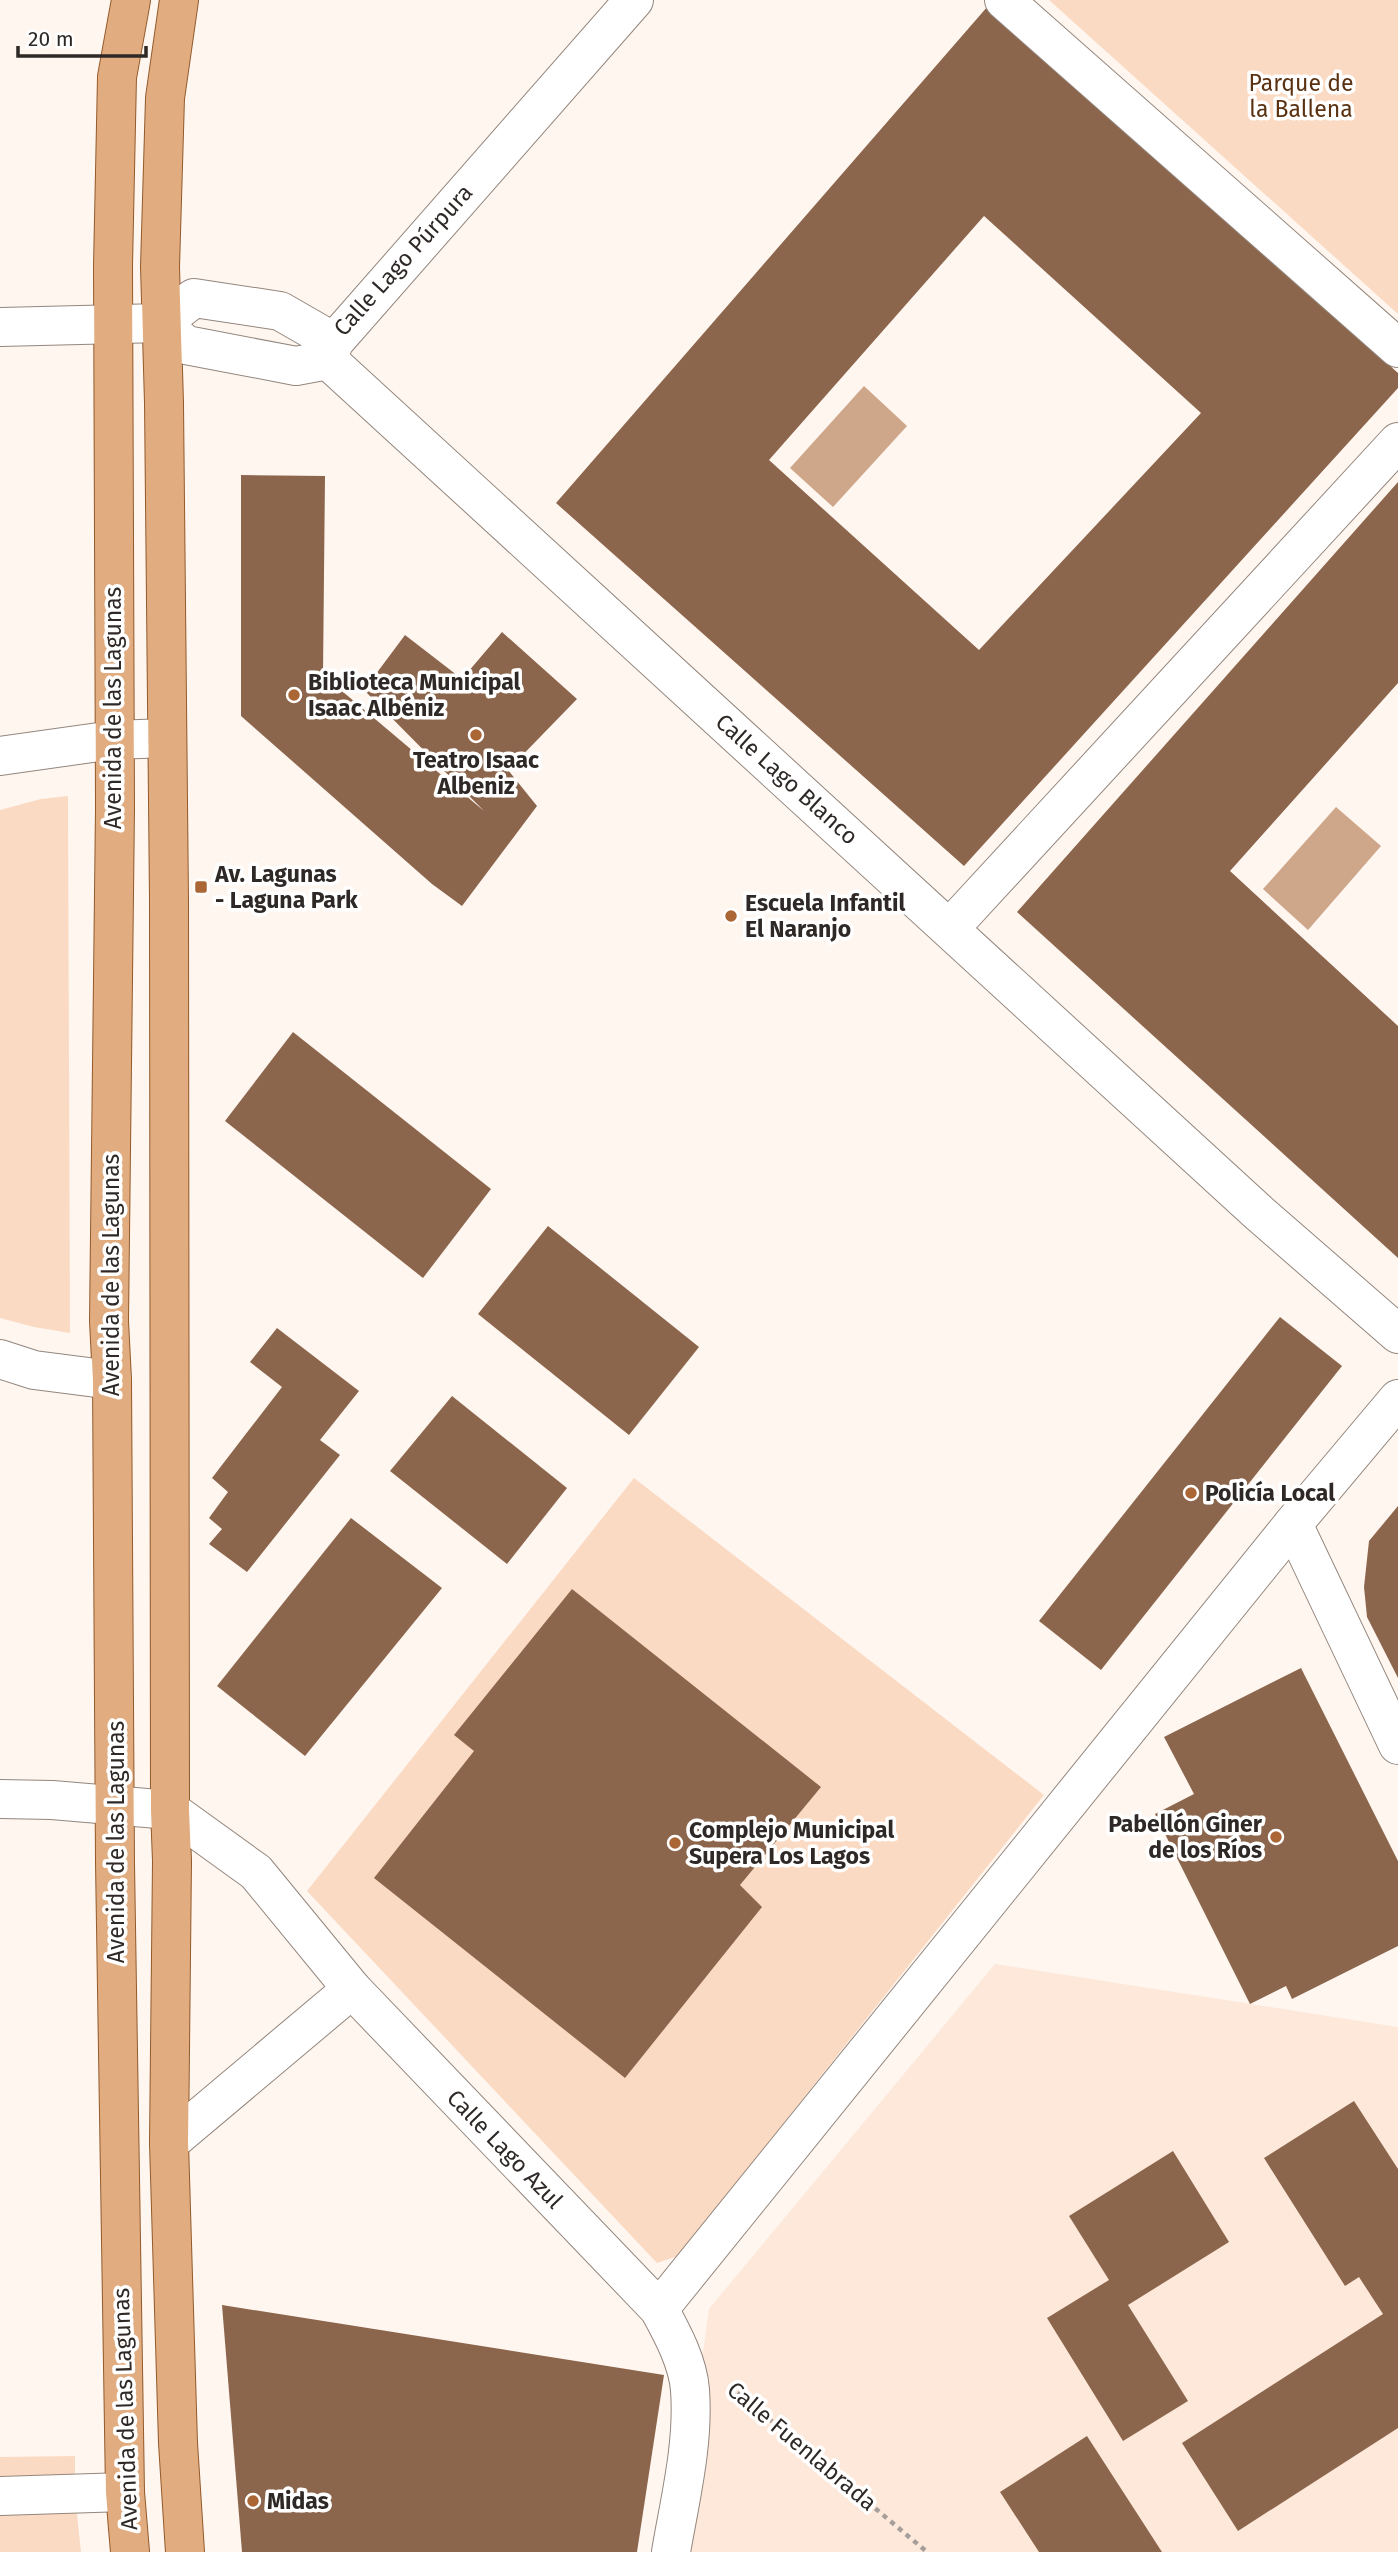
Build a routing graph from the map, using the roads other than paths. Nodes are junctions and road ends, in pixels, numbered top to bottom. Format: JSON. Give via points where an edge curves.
{"nodes":[{"id":1,"x":131,"y":0,"type":"edge"},
{"id":2,"x":180,"y":0,"type":"edge"},
{"id":3,"x":634,"y":0,"type":"edge"},
{"id":4,"x":1004,"y":0,"type":"edge"},
{"id":5,"x":161,"y":323,"type":"junction"},
{"id":6,"x":112,"y":325,"type":"junction"},
{"id":7,"x":0,"y":327,"type":"edge"},
{"id":8,"x":1398,"y":348,"type":"edge"},
{"id":9,"x":331,"y":351,"type":"junction"},
{"id":10,"x":1398,"y":442,"type":"edge"},
{"id":11,"x":167,"y":737,"type":"junction"},
{"id":12,"x":113,"y":740,"type":"junction"},
{"id":13,"x":0,"y":756,"type":"edge"},
{"id":14,"x":950,"y":928,"type":"junction"},
{"id":15,"x":1398,"y":1334,"type":"edge"},
{"id":16,"x":0,"y":1360,"type":"edge"},
{"id":17,"x":112,"y":1380,"type":"junction"},
{"id":18,"x":1398,"y":1399,"type":"edge"},
{"id":19,"x":1293,"y":1524,"type":"junction"},
{"id":20,"x":1398,"y":1745,"type":"edge"},
{"id":21,"x":0,"y":1799,"type":"edge"},
{"id":22,"x":115,"y":1805,"type":"junction"},
{"id":23,"x":170,"y":1810,"type":"junction"},
{"id":24,"x":352,"y":1990,"type":"junction"},
{"id":25,"x":169,"y":2143,"type":"junction"},
{"id":26,"x":659,"y":2309,"type":"junction"},
{"id":27,"x":125,"y":2492,"type":"junction"},
{"id":28,"x":0,"y":2496,"type":"edge"},
{"id":29,"x":130,"y":2552,"type":"edge"},
{"id":30,"x":185,"y":2552,"type":"edge"},
{"id":31,"x":671,"y":2552,"type":"edge"}],
"edges":[{"from":1,"to":6,"type":"main road","name":"Avenida de las Lagunas","via":[[117,77]]},
{"from":2,"to":5,"type":"main road","via":[[165,98]]},
{"from":3,"to":9,"type":"street","name":"Calle Lago Púrpura"},
{"from":4,"to":8,"type":"street"},
{"from":5,"to":6,"type":"street"},
{"from":5,"to":9,"type":"street","name":"Calle Lago Púrpura","via":[[186,345],[296,366]]},
{"from":5,"to":9,"type":"street","name":"Calle Lago Púrpura","via":[[194,298],[280,311]]},
{"from":5,"to":11,"type":"main road"},
{"from":6,"to":7,"type":"street"},
{"from":6,"to":12,"type":"main road","name":"Avenida de las Lagunas"},
{"from":9,"to":14,"type":"street","name":"Calle Lago Blanco"},
{"from":10,"to":14,"type":"street"},
{"from":11,"to":12,"type":"street"},
{"from":11,"to":23,"type":"main road"},
{"from":12,"to":13,"type":"street"},
{"from":12,"to":17,"type":"main road","name":"Avenida de las Lagunas"},
{"from":14,"to":15,"type":"street","name":"Calle Lago Blanco","via":[[1259,1213]]},
{"from":16,"to":17,"type":"street","via":[[34,1370]]},
{"from":17,"to":22,"type":"main road","name":"Avenida de las Lagunas"},
{"from":18,"to":19,"type":"street"},
{"from":19,"to":20,"type":"street"},
{"from":19,"to":26,"type":"street"},
{"from":21,"to":22,"type":"street"},
{"from":22,"to":23,"type":"street"},
{"from":22,"to":27,"type":"main road","name":"Avenida de las Lagunas"},
{"from":23,"to":24,"type":"street","name":"Calle Lago Azul","via":[[256,1872]]},
{"from":23,"to":25,"type":"main road"},
{"from":24,"to":25,"type":"street"},
{"from":24,"to":26,"type":"street","name":"Calle Lago Azul"},
{"from":25,"to":30,"type":"main road"},
{"from":26,"to":31,"type":"street","name":"Calle Lago Azul","via":[[676,2341],[690,2388],[687,2462]]},
{"from":27,"to":28,"type":"street"},
{"from":27,"to":29,"type":"main road","name":"Avenida de las Lagunas"}]}
